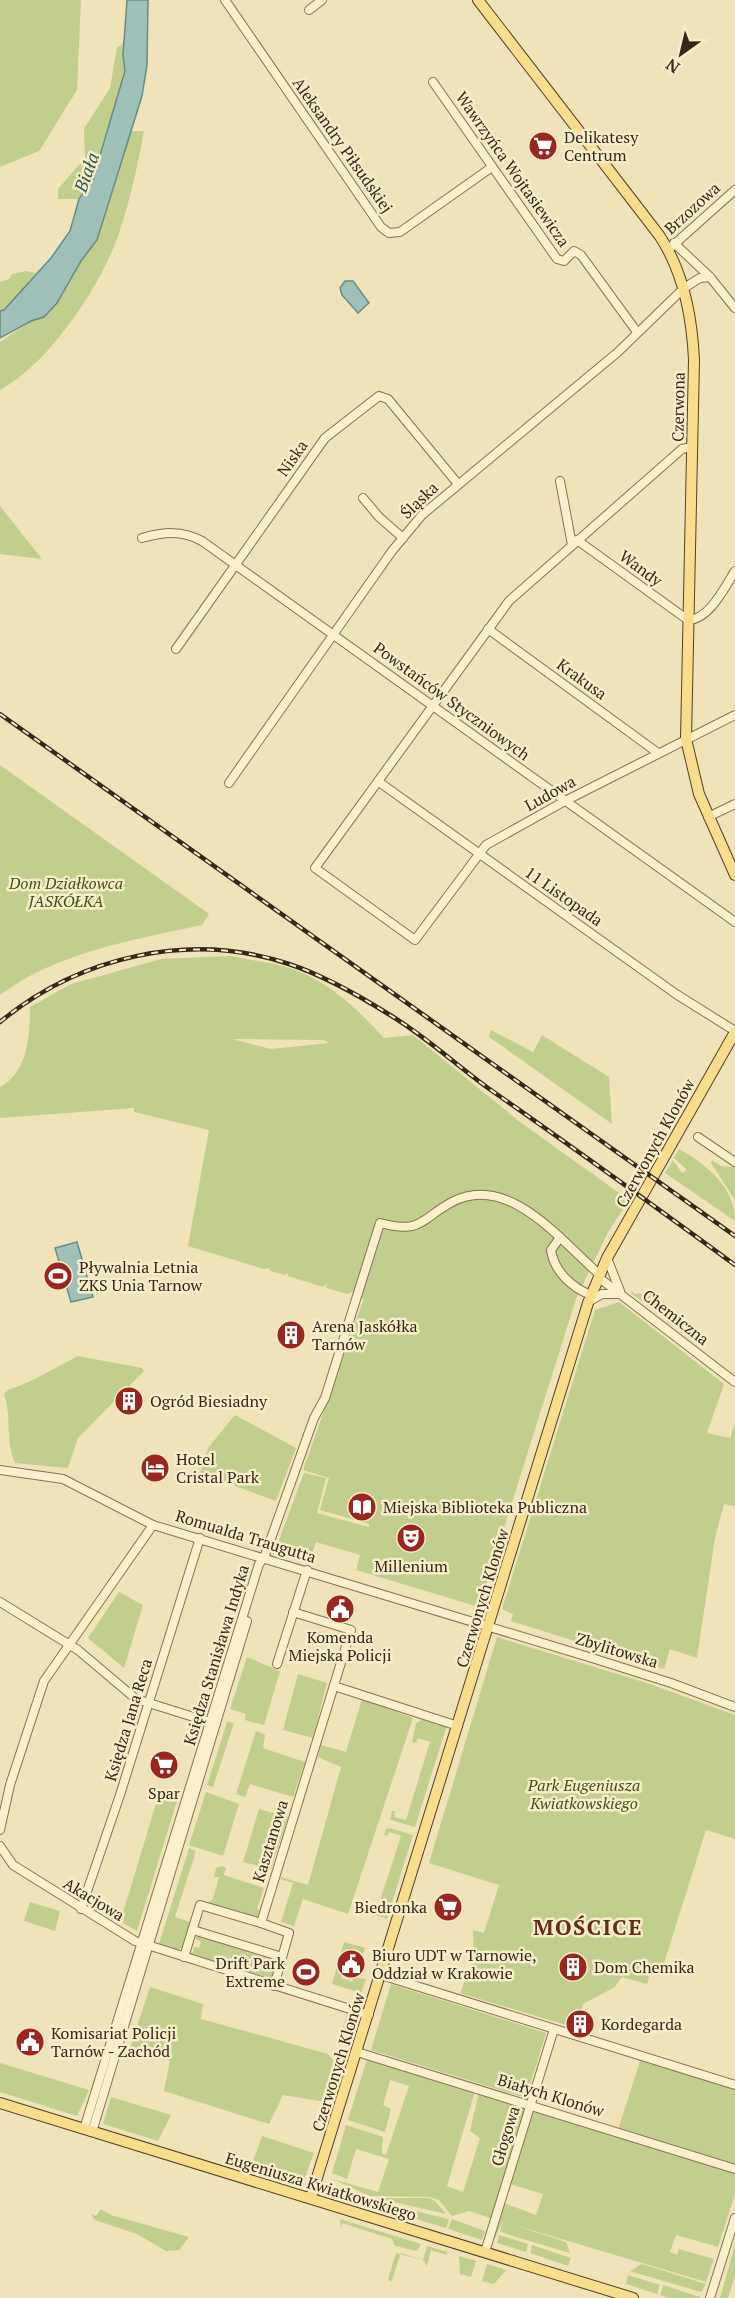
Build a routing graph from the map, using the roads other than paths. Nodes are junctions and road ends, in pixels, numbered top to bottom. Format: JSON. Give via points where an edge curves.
{"nodes":[{"id":1,"x":225,"y":0,"type":"edge"},
{"id":2,"x":322,"y":0,"type":"edge"},
{"id":3,"x":478,"y":0,"type":"edge"},
{"id":4,"x":309,"y":10,"type":"dead end"},
{"id":5,"x":433,"y":82,"type":"dead end"},
{"id":6,"x":492,"y":167,"type":"junction"},
{"id":7,"x":735,"y":190,"type":"edge"},
{"id":8,"x":671,"y":246,"type":"junction"},
{"id":9,"x":710,"y":277,"type":"junction"},
{"id":10,"x":684,"y":288,"type":"junction"},
{"id":11,"x":735,"y":308,"type":"edge"},
{"id":12,"x":637,"y":332,"type":"junction"},
{"id":13,"x":692,"y":447,"type":"junction"},
{"id":14,"x":560,"y":481,"type":"dead end"},
{"id":15,"x":458,"y":484,"type":"junction"},
{"id":16,"x":363,"y":498,"type":"dead end"},
{"id":17,"x":568,"y":501,"type":"dead end"},
{"id":18,"x":142,"y":538,"type":"dead end"},
{"id":19,"x":403,"y":538,"type":"junction"},
{"id":20,"x":575,"y":542,"type":"junction"},
{"id":21,"x":236,"y":564,"type":"junction"},
{"id":22,"x":735,"y":571,"type":"edge"},
{"id":23,"x":688,"y":620,"type":"junction"},
{"id":24,"x":488,"y":629,"type":"junction"},
{"id":25,"x":334,"y":633,"type":"junction"},
{"id":26,"x":176,"y":649,"type":"dead end"},
{"id":27,"x":434,"y":705,"type":"junction"},
{"id":28,"x":735,"y":715,"type":"edge"},
{"id":29,"x":686,"y":739,"type":"junction"},
{"id":30,"x":658,"y":753,"type":"junction"},
{"id":31,"x":379,"y":782,"type":"junction"},
{"id":32,"x":229,"y":783,"type":"dead end"},
{"id":33,"x":565,"y":801,"type":"junction"},
{"id":34,"x":735,"y":804,"type":"edge"},
{"id":35,"x":708,"y":817,"type":"junction"},
{"id":36,"x":478,"y":853,"type":"junction"},
{"id":37,"x":735,"y":875,"type":"edge"},
{"id":38,"x":735,"y":922,"type":"edge"},
{"id":39,"x":735,"y":1031,"type":"edge"},
{"id":40,"x":698,"y":1137,"type":"dead end"},
{"id":41,"x":735,"y":1162,"type":"edge"},
{"id":42,"x":559,"y":1239,"type":"junction"},
{"id":43,"x":607,"y":1258,"type":"junction"},
{"id":44,"x":598,"y":1276,"type":"junction"},
{"id":45,"x":622,"y":1294,"type":"junction"},
{"id":46,"x":589,"y":1299,"type":"junction"},
{"id":47,"x":735,"y":1382,"type":"edge"},
{"id":48,"x":305,"y":1450,"type":"joint"},
{"id":49,"x":0,"y":1470,"type":"edge"},
{"id":50,"x":153,"y":1525,"type":"junction"},
{"id":51,"x":200,"y":1538,"type":"junction"},
{"id":52,"x":264,"y":1558,"type":"junction"},
{"id":53,"x":307,"y":1570,"type":"junction"},
{"id":54,"x":0,"y":1602,"type":"edge"},
{"id":55,"x":293,"y":1612,"type":"junction"},
{"id":56,"x":489,"y":1626,"type":"junction"},
{"id":57,"x":70,"y":1644,"type":"junction"},
{"id":58,"x":277,"y":1664,"type":"dead end"},
{"id":59,"x":333,"y":1686,"type":"junction"},
{"id":60,"x":148,"y":1702,"type":"junction"},
{"id":61,"x":735,"y":1707,"type":"edge"},
{"id":62,"x":214,"y":1723,"type":"junction"},
{"id":63,"x":458,"y":1726,"type":"junction"},
{"id":64,"x":0,"y":1830,"type":"edge"},
{"id":65,"x":0,"y":1847,"type":"edge"},
{"id":66,"x":81,"y":1909,"type":"junction"},
{"id":67,"x":261,"y":1923,"type":"junction"},
{"id":68,"x":193,"y":1930,"type":"junction"},
{"id":69,"x":146,"y":1944,"type":"junction"},
{"id":70,"x":184,"y":1957,"type":"junction"},
{"id":71,"x":282,"y":1957,"type":"junction"},
{"id":72,"x":381,"y":1975,"type":"junction"},
{"id":73,"x":274,"y":1986,"type":"junction"},
{"id":74,"x":369,"y":2014,"type":"junction"},
{"id":75,"x":554,"y":2029,"type":"junction"},
{"id":76,"x":357,"y":2052,"type":"junction"},
{"id":77,"x":735,"y":2085,"type":"edge"},
{"id":78,"x":0,"y":2103,"type":"edge"},
{"id":79,"x":531,"y":2105,"type":"junction"},
{"id":80,"x":88,"y":2130,"type":"junction"},
{"id":81,"x":735,"y":2169,"type":"edge"},
{"id":82,"x":311,"y":2197,"type":"junction"},
{"id":83,"x":735,"y":2218,"type":"edge"},
{"id":84,"x":485,"y":2252,"type":"junction"},
{"id":85,"x":633,"y":2298,"type":"edge"},
{"id":86,"x":710,"y":2298,"type":"edge"}],
"edges":[{"from":1,"to":6,"type":"street","name":"Aleksandry Piłsudskiej","via":[[389,233],[400,232]]},
{"from":2,"to":4,"type":"street"},
{"from":3,"to":8,"type":"main road","name":"Czerwona"},
{"from":5,"to":6,"type":"street","name":"Wawrzyńca Wojtasiewicza"},
{"from":6,"to":12,"type":"street","name":"Wawrzyńca Wojtasiewicza","via":[[557,259],[564,261],[574,252],[581,255]]},
{"from":7,"to":8,"type":"street","name":"Brzozowa"},
{"from":8,"to":9,"type":"street"},
{"from":8,"to":10,"type":"main road","name":"Czerwona"},
{"from":9,"to":10,"type":"street"},
{"from":9,"to":11,"type":"street"},
{"from":10,"to":12,"type":"street","name":"Śląska"},
{"from":10,"to":13,"type":"main road","name":"Czerwona","via":[[694,349]]},
{"from":12,"to":15,"type":"street","name":"Śląska"},
{"from":13,"to":20,"type":"street","via":[[682,449]]},
{"from":13,"to":23,"type":"main road","name":"Czerwona"},
{"from":14,"to":20,"type":"street"},
{"from":15,"to":19,"type":"street","name":"Śląska","via":[[422,515]]},
{"from":15,"to":21,"type":"street","name":"Niska","via":[[388,399],[379,396],[325,438]]},
{"from":16,"to":19,"type":"street"},
{"from":17,"to":20,"type":"street"},
{"from":18,"to":21,"type":"street","name":"Powstańców Styczniowych","via":[[164,532],[189,534]]},
{"from":19,"to":25,"type":"street","name":"Śląska"},
{"from":20,"to":23,"type":"street","name":"Wandy"},
{"from":20,"to":24,"type":"street","via":[[509,601]]},
{"from":21,"to":25,"type":"street","name":"Powstańców Styczniowych"},
{"from":21,"to":26,"type":"street","name":"Niska"},
{"from":22,"to":23,"type":"street","via":[[707,611],[696,620]]},
{"from":23,"to":29,"type":"main road","name":"Czerwona"},
{"from":24,"to":27,"type":"street"},
{"from":24,"to":30,"type":"street","name":"Krakusa"},
{"from":25,"to":27,"type":"street","name":"Powstańców Styczniowych"},
{"from":25,"to":32,"type":"street","name":"Śląska"},
{"from":27,"to":31,"type":"street"},
{"from":27,"to":33,"type":"street","name":"Powstańców Styczniowych"},
{"from":28,"to":29,"type":"street","name":"Ludowa"},
{"from":29,"to":30,"type":"street","name":"Ludowa"},
{"from":29,"to":35,"type":"main road","name":"Czerwona"},
{"from":30,"to":33,"type":"street","name":"Ludowa"},
{"from":31,"to":36,"type":"street","name":"11 Listopada"},
{"from":31,"to":36,"type":"street","name":"Ludowa","via":[[315,868],[415,940]]},
{"from":33,"to":36,"type":"street","name":"Ludowa"},
{"from":33,"to":38,"type":"street","name":"Powstańców Styczniowych"},
{"from":34,"to":35,"type":"street"},
{"from":35,"to":37,"type":"main road","name":"Czerwona"},
{"from":36,"to":39,"type":"street","name":"11 Listopada","via":[[676,994]]},
{"from":39,"to":43,"type":"main road","name":"Czerwonych Klonów"},
{"from":40,"to":41,"type":"street"},
{"from":42,"to":44,"type":"street","name":"Chemiczna"},
{"from":42,"to":46,"type":"street","via":[[551,1250],[553,1261],[563,1276]]},
{"from":42,"to":48,"type":"street","name":"Chemiczna","via":[[514,1202],[494,1194],[472,1194],[423,1222],[403,1228],[380,1222]]},
{"from":43,"to":44,"type":"main road","name":"Czerwonych Klonów"},
{"from":43,"to":45,"type":"street"},
{"from":44,"to":45,"type":"street","name":"Chemiczna"},
{"from":44,"to":46,"type":"main road","name":"Czerwonych Klonów"},
{"from":45,"to":46,"type":"street"},
{"from":45,"to":47,"type":"street","name":"Chemiczna"},
{"from":46,"to":56,"type":"main road","name":"Czerwonych Klonów"},
{"from":48,"to":52,"type":"street","name":"Księdza Stanisława Indyka"},
{"from":49,"to":50,"type":"street","via":[[63,1479]]},
{"from":50,"to":51,"type":"street","name":"Romualda Traugutta"},
{"from":50,"to":57,"type":"street","name":"Romualda Traugutta"},
{"from":51,"to":52,"type":"street","name":"Romualda Traugutta"},
{"from":51,"to":60,"type":"street","name":"Księdza Jana Reca"},
{"from":52,"to":53,"type":"street","name":"Romualda Traugutta"},
{"from":52,"to":62,"type":"street","name":"Księdza Stanisława Indyka"},
{"from":53,"to":55,"type":"street"},
{"from":53,"to":56,"type":"street","name":"Romualda Traugutta"},
{"from":54,"to":57,"type":"street"},
{"from":55,"to":58,"type":"street"},
{"from":55,"to":59,"type":"street","name":"Kasztanowa","via":[[351,1630]]},
{"from":56,"to":61,"type":"street","name":"Zbylitowska","via":[[672,1683]]},
{"from":56,"to":63,"type":"main road","name":"Czerwonych Klonów"},
{"from":57,"to":60,"type":"street","via":[[136,1699]]},
{"from":57,"to":64,"type":"street","name":"Romualda Traugutta","via":[[44,1681],[10,1785]]},
{"from":59,"to":63,"type":"street"},
{"from":59,"to":67,"type":"street","name":"Kasztanowa"},
{"from":60,"to":62,"type":"street"},
{"from":60,"to":66,"type":"street","name":"Księdza Jana Reca"},
{"from":62,"to":69,"type":"street","name":"Księdza Stanisława Indyka"},
{"from":63,"to":72,"type":"main road","name":"Czerwonych Klonów"},
{"from":65,"to":66,"type":"street","name":"Akacjowa","via":[[13,1865]]},
{"from":66,"to":69,"type":"street","name":"Akacjowa"},
{"from":67,"to":68,"type":"street","via":[[200,1905]]},
{"from":67,"to":71,"type":"street","via":[[289,1933]]},
{"from":68,"to":70,"type":"street"},
{"from":68,"to":71,"type":"street"},
{"from":69,"to":70,"type":"street","name":"Akacjowa"},
{"from":69,"to":80,"type":"street","name":"Księdza Stanisława Indyka"},
{"from":70,"to":73,"type":"street","name":"Akacjowa"},
{"from":71,"to":73,"type":"street"},
{"from":72,"to":74,"type":"main road","name":"Czerwonych Klonów"},
{"from":72,"to":75,"type":"street"},
{"from":73,"to":74,"type":"street","name":"Akacjowa"},
{"from":74,"to":76,"type":"main road","name":"Czerwonych Klonów"},
{"from":75,"to":77,"type":"street"},
{"from":75,"to":79,"type":"street","name":"Głogowa"},
{"from":76,"to":79,"type":"street","name":"Białych Klonów"},
{"from":76,"to":82,"type":"main road","name":"Czerwonych Klonów"},
{"from":78,"to":80,"type":"main road","name":"Eugeniusza Kwiatkowskiego"},
{"from":79,"to":81,"type":"street","name":"Białych Klonów"},
{"from":79,"to":84,"type":"street","name":"Głogowa"},
{"from":80,"to":82,"type":"main road","name":"Eugeniusza Kwiatkowskiego"},
{"from":82,"to":84,"type":"main road","name":"Eugeniusza Kwiatkowskiego"},
{"from":83,"to":86,"type":"street"},
{"from":84,"to":85,"type":"main road","name":"Eugeniusza Kwiatkowskiego"}]}
